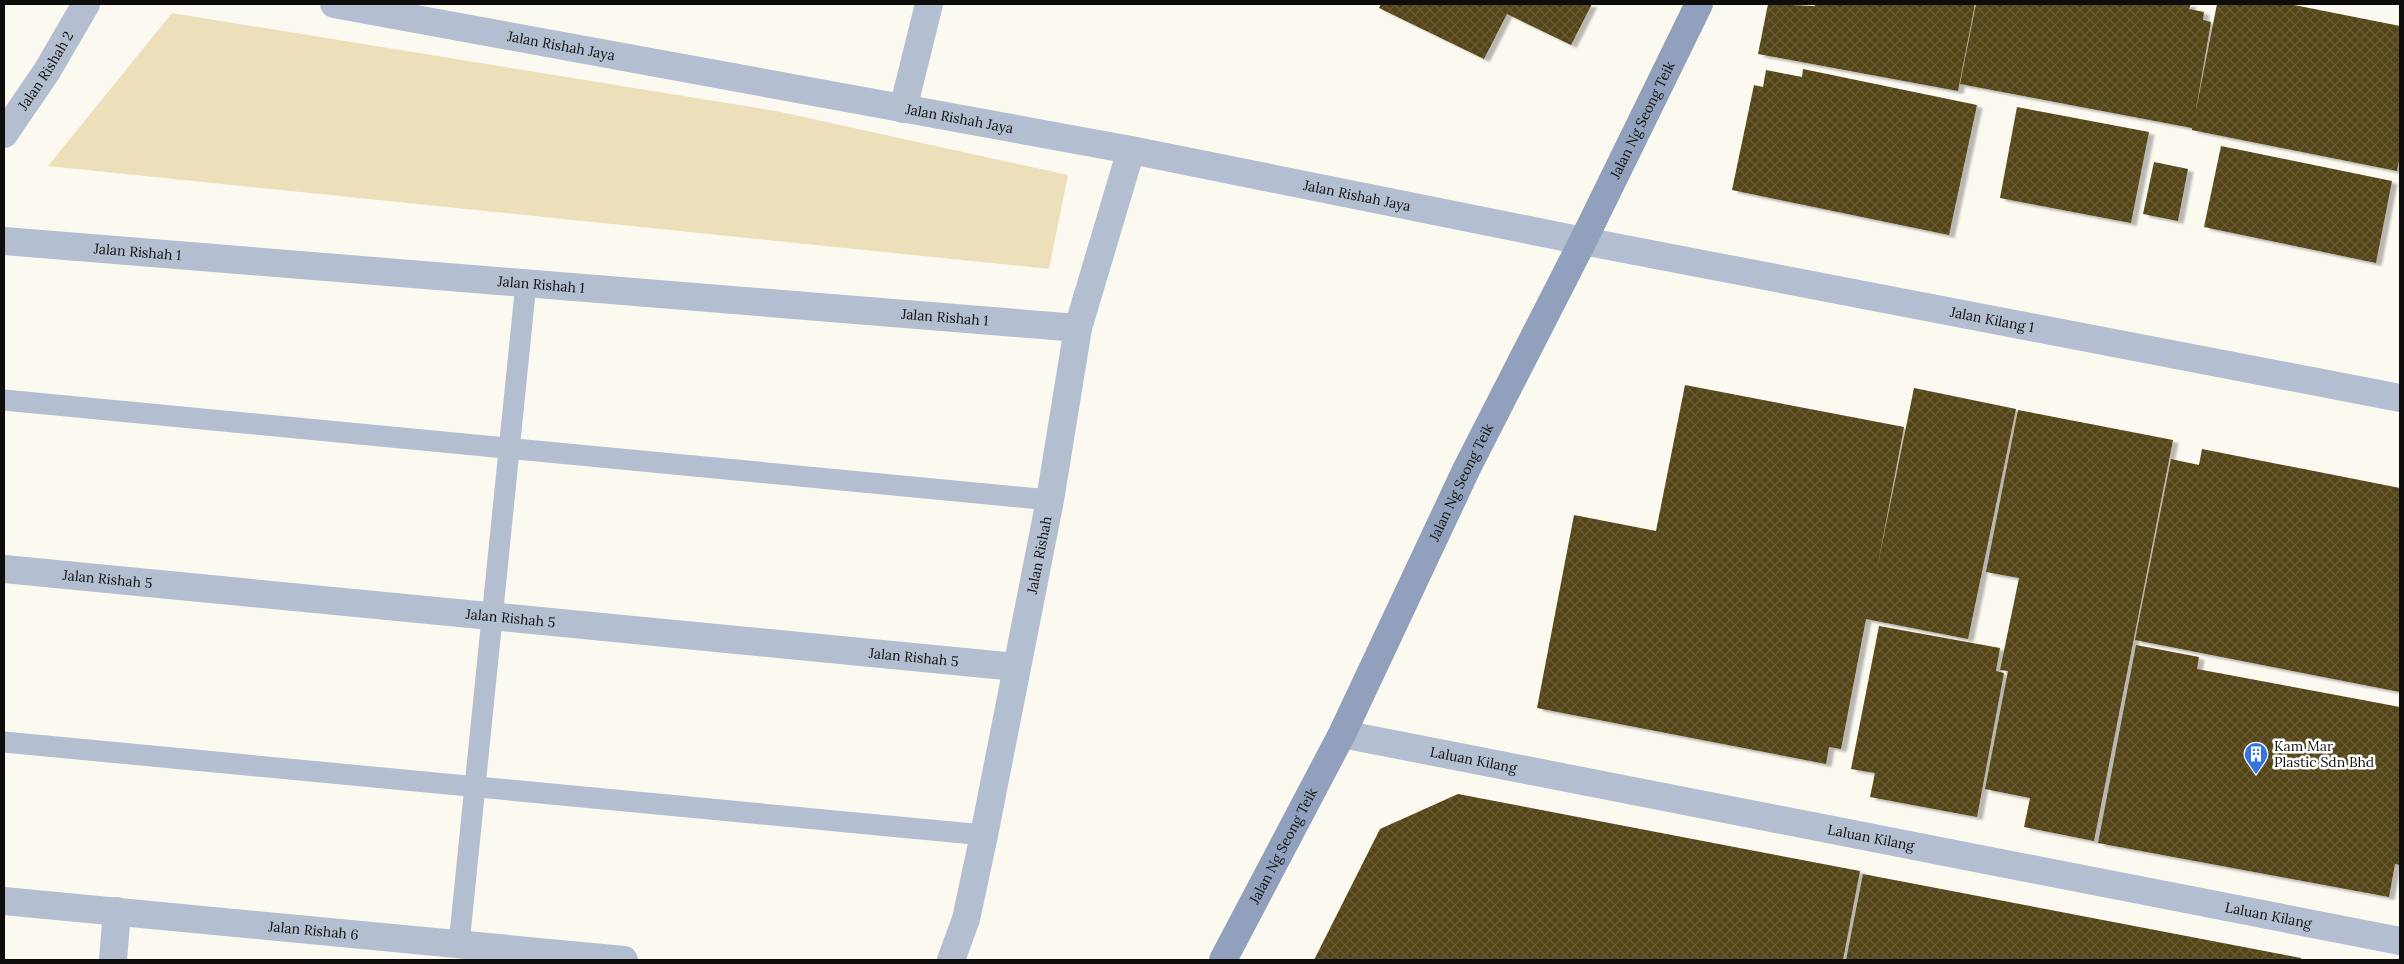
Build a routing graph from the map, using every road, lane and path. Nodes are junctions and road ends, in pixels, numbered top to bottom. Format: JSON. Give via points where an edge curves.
{"nodes":[{"id":1,"x":86,"y":4,"type":"edge"},
{"id":2,"x":334,"y":4,"type":"edge"},
{"id":3,"x":929,"y":4,"type":"edge"},
{"id":4,"x":1699,"y":4,"type":"edge"},
{"id":5,"x":903,"y":109,"type":"junction"},
{"id":6,"x":4,"y":134,"type":"edge"},
{"id":7,"x":1131,"y":150,"type":"junction"},
{"id":8,"x":4,"y":241,"type":"edge"},
{"id":9,"x":1583,"y":241,"type":"junction"},
{"id":10,"x":526,"y":283,"type":"junction"},
{"id":11,"x":1078,"y":328,"type":"junction"},
{"id":12,"x":2400,"y":398,"type":"edge"},
{"id":13,"x":4,"y":400,"type":"edge"},
{"id":14,"x":509,"y":448,"type":"junction"},
{"id":15,"x":1050,"y":500,"type":"junction"},
{"id":16,"x":4,"y":570,"type":"edge"},
{"id":17,"x":492,"y":617,"type":"junction"},
{"id":18,"x":1016,"y":667,"type":"junction"},
{"id":19,"x":1342,"y":734,"type":"junction"},
{"id":20,"x":4,"y":742,"type":"edge"},
{"id":21,"x":474,"y":787,"type":"junction"},
{"id":22,"x":984,"y":835,"type":"junction"},
{"id":23,"x":4,"y":900,"type":"edge"},
{"id":24,"x":117,"y":911,"type":"junction"},
{"id":25,"x":2400,"y":941,"type":"edge"},
{"id":26,"x":459,"y":944,"type":"junction"},
{"id":27,"x":112,"y":960,"type":"edge"},
{"id":28,"x":624,"y":960,"type":"edge"},
{"id":29,"x":951,"y":960,"type":"edge"},
{"id":30,"x":1222,"y":960,"type":"edge"}],
"edges":[{"from":1,"to":6,"type":"street","name":"Jalan Rishah 2","via":[[47,71]]},
{"from":2,"to":5,"type":"street","name":"Jalan Rishah Jaya"},
{"from":3,"to":5,"type":"street"},
{"from":4,"to":9,"type":"main road","name":"Jalan Ng Seong Teik"},
{"from":5,"to":7,"type":"street","name":"Jalan Rishah Jaya"},
{"from":7,"to":9,"type":"street","name":"Jalan Rishah Jaya"},
{"from":7,"to":11,"type":"street","name":"Jalan Rishah"},
{"from":8,"to":10,"type":"street","name":"Jalan Rishah 1"},
{"from":9,"to":12,"type":"street","name":"Jalan Kilang 1"},
{"from":9,"to":19,"type":"main road","name":"Jalan Ng Seong Teik","via":[[1467,468]]},
{"from":10,"to":11,"type":"street","name":"Jalan Rishah 1"},
{"from":10,"to":14,"type":"lane"},
{"from":11,"to":15,"type":"street","name":"Jalan Rishah"},
{"from":13,"to":14,"type":"lane"},
{"from":14,"to":15,"type":"lane"},
{"from":14,"to":17,"type":"lane"},
{"from":15,"to":18,"type":"street","name":"Jalan Rishah"},
{"from":16,"to":17,"type":"street","name":"Jalan Rishah 5"},
{"from":17,"to":18,"type":"street","name":"Jalan Rishah 5"},
{"from":17,"to":21,"type":"lane"},
{"from":18,"to":22,"type":"street","name":"Jalan Rishah"},
{"from":19,"to":25,"type":"street","name":"Laluan Kilang"},
{"from":19,"to":30,"type":"main road","name":"Jalan Ng Seong Teik"},
{"from":20,"to":21,"type":"lane"},
{"from":21,"to":22,"type":"lane"},
{"from":21,"to":26,"type":"lane"},
{"from":22,"to":29,"type":"street","name":"Jalan Rishah","via":[[966,919]]},
{"from":23,"to":24,"type":"street","name":"Jalan Rishah 6"},
{"from":24,"to":26,"type":"street","name":"Jalan Rishah 6"},
{"from":24,"to":27,"type":"street"},
{"from":26,"to":28,"type":"street","name":"Jalan Rishah 6"}]}
